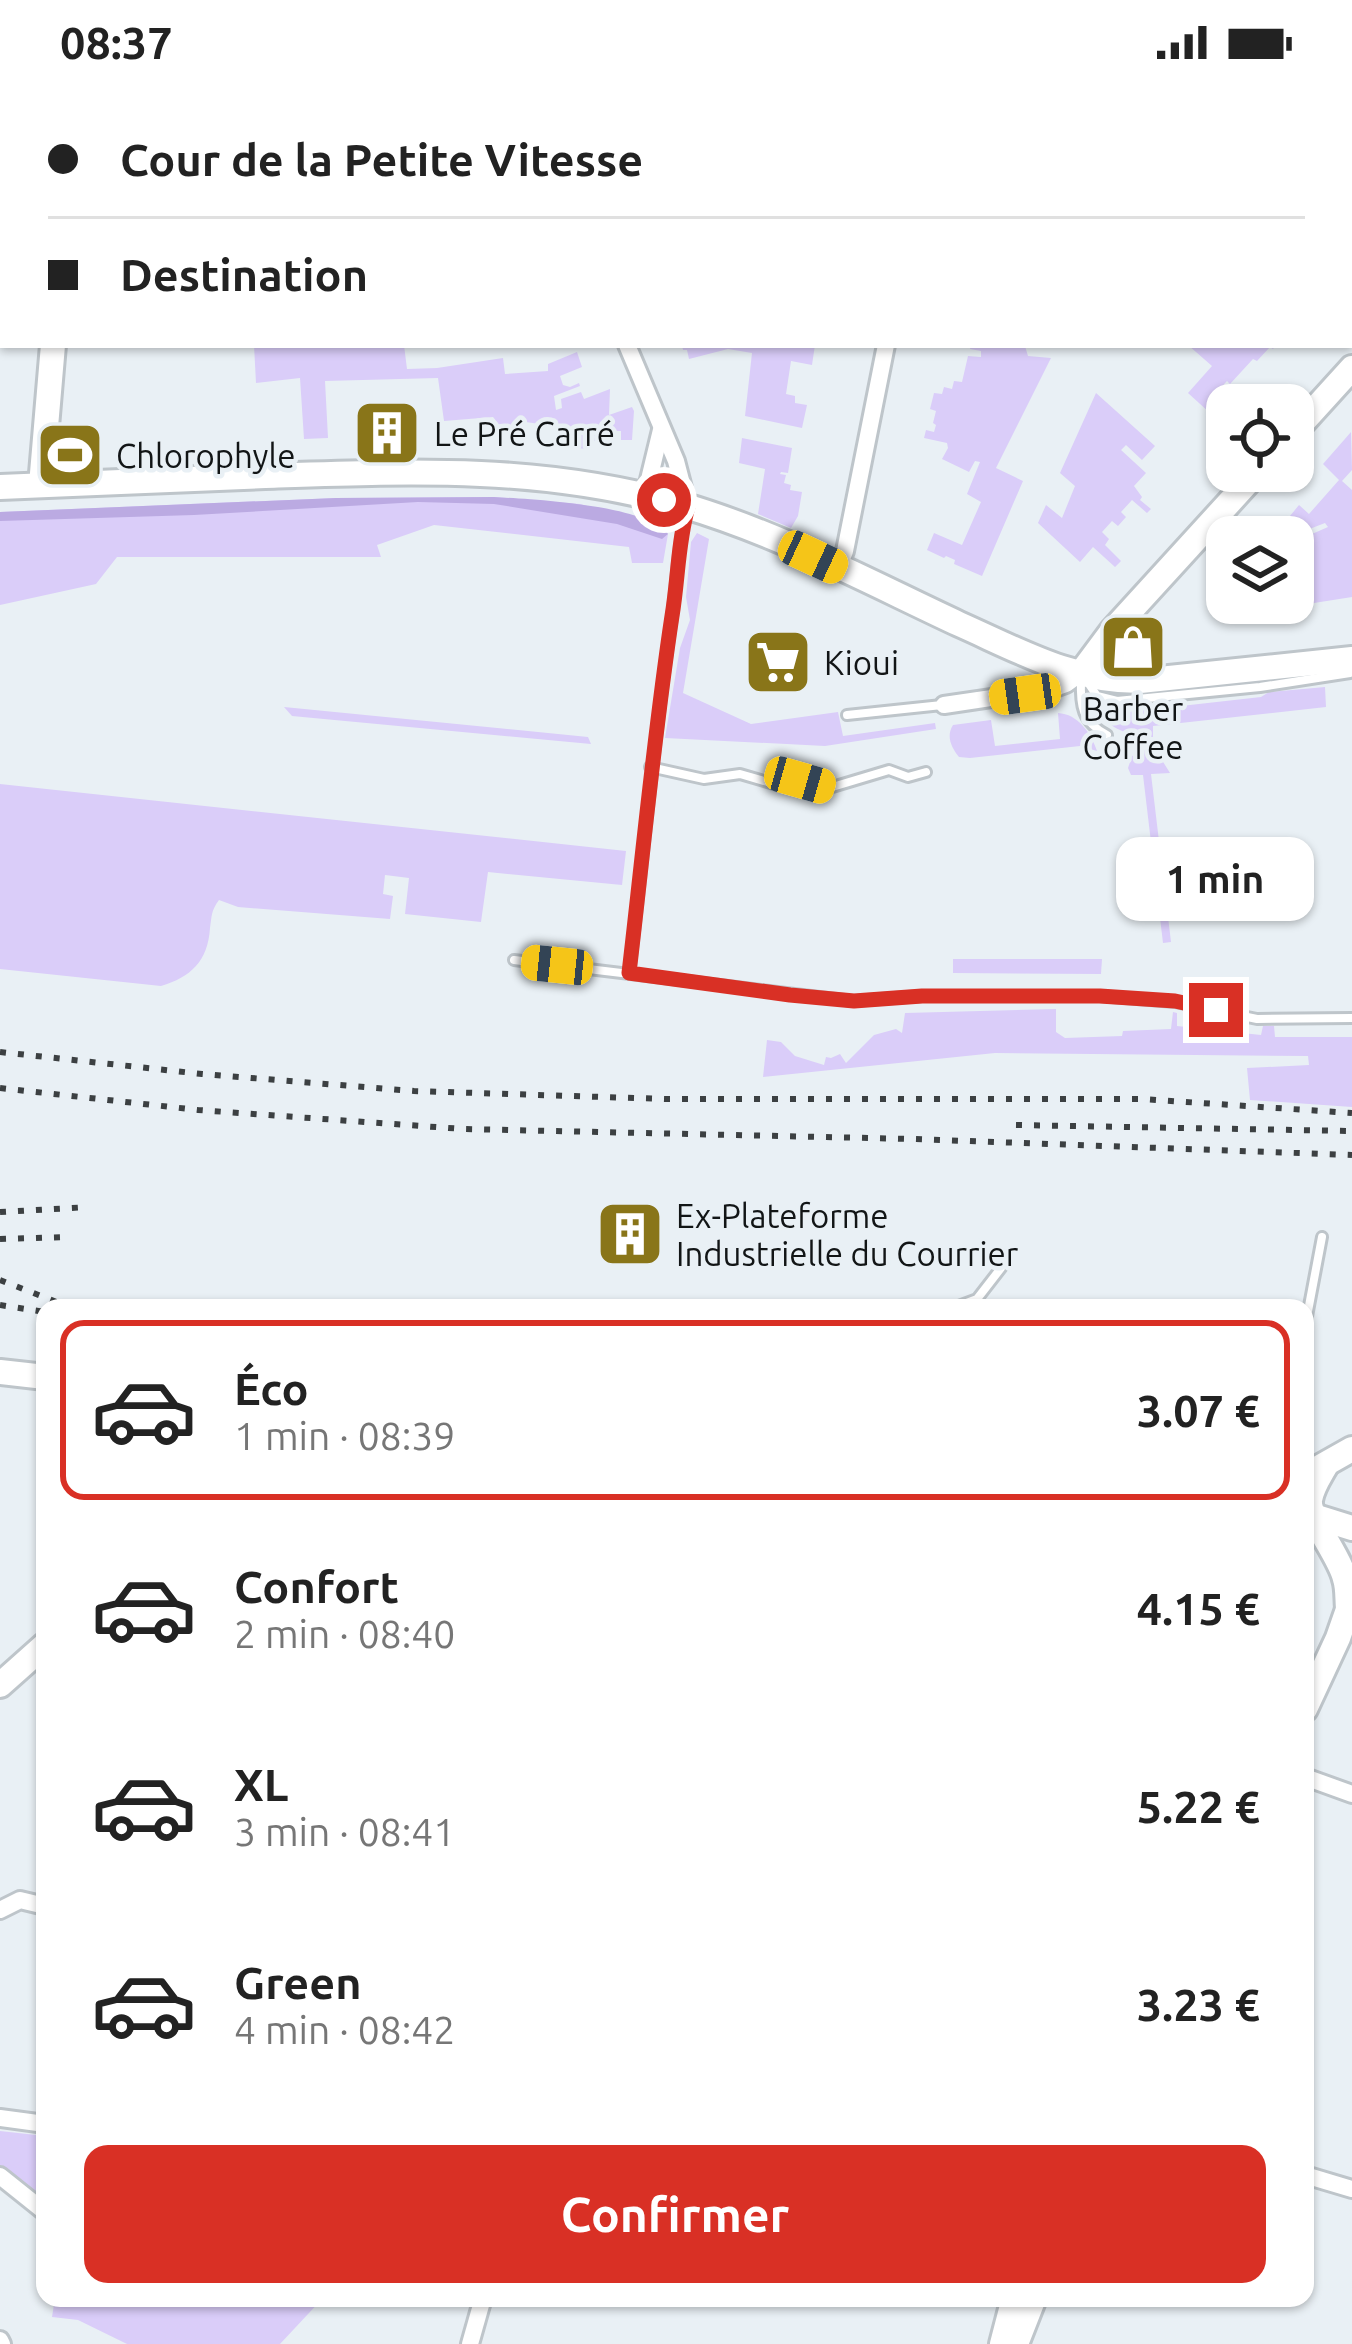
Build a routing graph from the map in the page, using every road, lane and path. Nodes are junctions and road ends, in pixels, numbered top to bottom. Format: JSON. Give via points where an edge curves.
{"nodes":[{"id":1,"x":53,"y":348,"type":"edge"},
{"id":2,"x":628,"y":348,"type":"edge"},
{"id":3,"x":885,"y":348,"type":"edge"},
{"id":4,"x":1352,"y":368,"type":"edge"},
{"id":5,"x":1314,"y":410,"type":"edge"},
{"id":6,"x":661,"y":429,"type":"junction"},
{"id":7,"x":41,"y":485,"type":"junction"},
{"id":8,"x":0,"y":487,"type":"edge"},
{"id":9,"x":1239,"y":492,"type":"edge"},
{"id":10,"x":645,"y":496,"type":"junction"},
{"id":11,"x":688,"y":507,"type":"junction"},
{"id":12,"x":838,"y":569,"type":"junction"},
{"id":13,"x":1352,"y":668,"type":"edge"},
{"id":14,"x":1081,"y":673,"type":"junction"},
{"id":15,"x":944,"y":705,"type":"joint"},
{"id":16,"x":847,"y":715,"type":"dead end"},
{"id":17,"x":1107,"y":735,"type":"dead end"},
{"id":18,"x":650,"y":767,"type":"junction"},
{"id":19,"x":926,"y":772,"type":"dead end"},
{"id":20,"x":514,"y":960,"type":"dead end"},
{"id":21,"x":629,"y":973,"type":"junction"},
{"id":22,"x":1352,"y":1018,"type":"edge"},
{"id":23,"x":1322,"y":1237,"type":"dead end"},
{"id":24,"x":1000,"y":1268,"type":"dead end"},
{"id":25,"x":976,"y":1299,"type":"edge"},
{"id":26,"x":1310,"y":1299,"type":"edge"},
{"id":27,"x":0,"y":1372,"type":"edge"},
{"id":28,"x":36,"y":1376,"type":"edge"},
{"id":29,"x":1352,"y":1449,"type":"edge"},
{"id":30,"x":1316,"y":1470,"type":"edge"},
{"id":31,"x":1314,"y":1516,"type":"edge"},
{"id":32,"x":1314,"y":1521,"type":"edge"},
{"id":33,"x":1352,"y":1528,"type":"edge"},
{"id":34,"x":1350,"y":1602,"type":"edge"},
{"id":35,"x":36,"y":1653,"type":"edge"},
{"id":36,"x":0,"y":1685,"type":"edge"},
{"id":37,"x":1314,"y":1690,"type":"edge"},
{"id":38,"x":1314,"y":1780,"type":"edge"},
{"id":39,"x":1352,"y":1794,"type":"edge"},
{"id":40,"x":36,"y":1904,"type":"edge"},
{"id":41,"x":0,"y":1910,"type":"edge"},
{"id":42,"x":0,"y":2118,"type":"edge"},
{"id":43,"x":36,"y":2123,"type":"edge"},
{"id":44,"x":0,"y":2176,"type":"edge"},
{"id":45,"x":1314,"y":2178,"type":"edge"},
{"id":46,"x":1352,"y":2189,"type":"edge"},
{"id":47,"x":36,"y":2205,"type":"edge"},
{"id":48,"x":480,"y":2307,"type":"edge"},
{"id":49,"x":1012,"y":2307,"type":"edge"},
{"id":50,"x":1030,"y":2307,"type":"edge"},
{"id":51,"x":470,"y":2344,"type":"edge"},
{"id":52,"x":1002,"y":2344,"type":"edge"},
{"id":53,"x":1016,"y":2344,"type":"edge"}],
"edges":[{"from":1,"to":7,"type":"street"},
{"from":2,"to":6,"type":"street"},
{"from":3,"to":12,"type":"street"},
{"from":4,"to":5,"type":"street"},
{"from":6,"to":10,"type":"street"},
{"from":6,"to":11,"type":"street"},
{"from":7,"to":8,"type":"street"},
{"from":7,"to":10,"type":"street","via":[[442,471]]},
{"from":9,"to":14,"type":"street"},
{"from":10,"to":11,"type":"street"},
{"from":11,"to":12,"type":"street"},
{"from":11,"to":18,"type":"lane"},
{"from":12,"to":14,"type":"street"},
{"from":13,"to":14,"type":"street","via":[[1140,681]]},
{"from":14,"to":15,"type":"street","via":[[1052,689]]},
{"from":14,"to":17,"type":"lane","via":[[1083,713]]},
{"from":15,"to":16,"type":"lane"},
{"from":18,"to":19,"type":"lane","via":[[829,788],[889,770]]},
{"from":18,"to":21,"type":"lane"},
{"from":20,"to":21,"type":"lane"},
{"from":21,"to":22,"type":"lane","via":[[854,1001],[1100,996],[1257,1019]]},
{"from":23,"to":26,"type":"lane"},
{"from":24,"to":25,"type":"lane"},
{"from":27,"to":28,"type":"street"},
{"from":29,"to":30,"type":"street"},
{"from":31,"to":33,"type":"street"},
{"from":32,"to":34,"type":"street","via":[[1329,1540]]},
{"from":34,"to":37,"type":"street"},
{"from":35,"to":36,"type":"street"},
{"from":38,"to":39,"type":"street"},
{"from":40,"to":41,"type":"street","via":[[20,1900]]},
{"from":42,"to":43,"type":"street"},
{"from":44,"to":47,"type":"street"},
{"from":45,"to":46,"type":"street"},
{"from":48,"to":51,"type":"street"},
{"from":49,"to":52,"type":"street"},
{"from":50,"to":53,"type":"street"}]}
